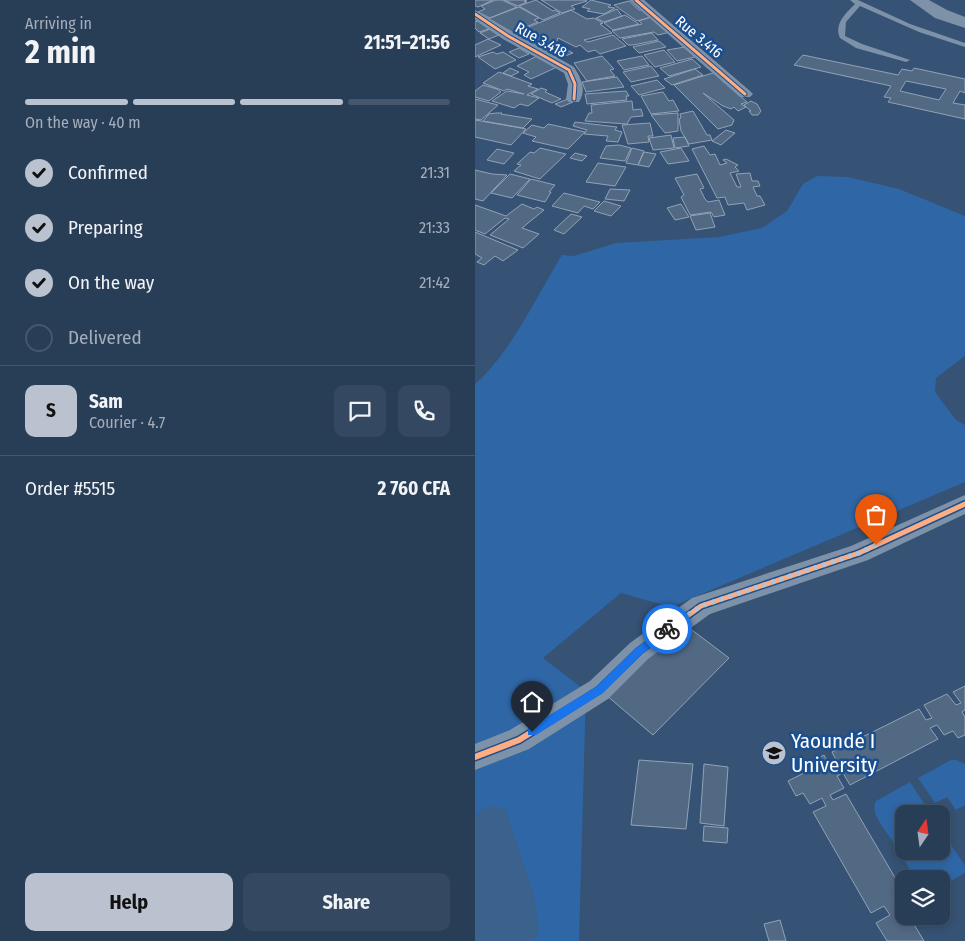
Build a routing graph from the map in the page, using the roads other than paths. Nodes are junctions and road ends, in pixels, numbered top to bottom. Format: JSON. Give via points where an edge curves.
{"nodes":[{"id":1,"x":636,"y":0,"type":"edge"},
{"id":2,"x":918,"y":0,"type":"edge"},
{"id":3,"x":856,"y":2,"type":"edge"},
{"id":4,"x":475,"y":14,"type":"edge"},
{"id":5,"x":965,"y":24,"type":"edge"},
{"id":6,"x":965,"y":45,"type":"edge"},
{"id":7,"x":906,"y":60,"type":"dead end"},
{"id":8,"x":745,"y":94,"type":"dead end"},
{"id":9,"x":574,"y":98,"type":"dead end"},
{"id":10,"x":965,"y":504,"type":"edge"},
{"id":11,"x":475,"y":756,"type":"edge"}],
"edges":[{"from":1,"to":8,"type":"street","name":"Rue 3.416"},
{"from":2,"to":5,"type":"street"},
{"from":3,"to":6,"type":"lane","via":[[928,34]]},
{"from":3,"to":7,"type":"lane","via":[[843,21],[842,37],[859,46]]},
{"from":4,"to":9,"type":"street","name":"Rue 3.418","via":[[569,70],[575,78]]},
{"from":10,"to":11,"type":"street","via":[[859,553],[701,606],[639,651],[599,690],[519,740]]}]}
